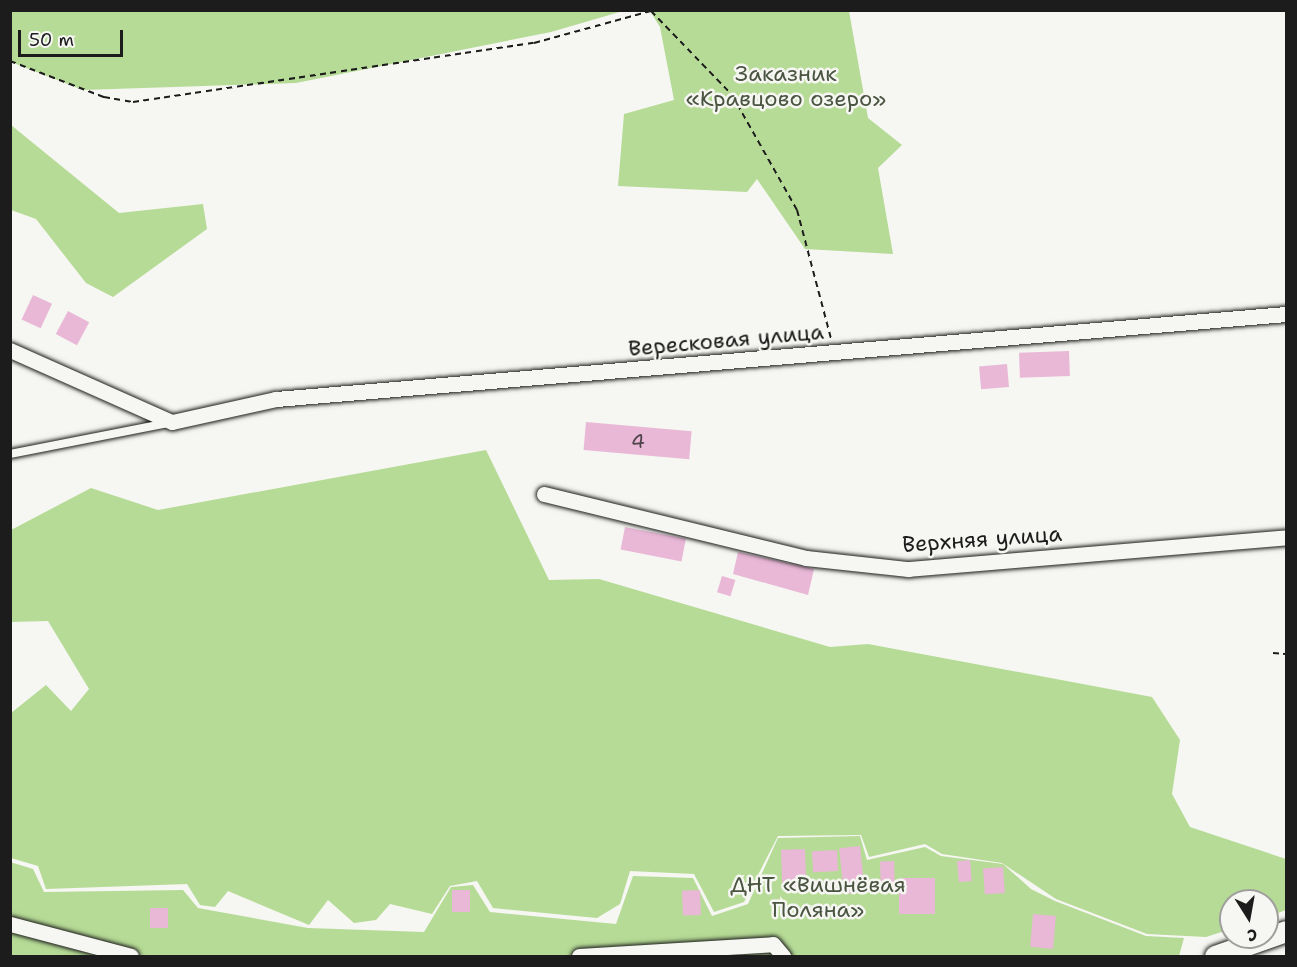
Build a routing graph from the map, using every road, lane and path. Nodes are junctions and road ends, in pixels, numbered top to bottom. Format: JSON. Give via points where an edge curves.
{"nodes":[{"id":1,"x":651,"y":11,"type":"edge"},
{"id":2,"x":10,"y":61,"type":"edge"},
{"id":3,"x":1287,"y":314,"type":"edge"},
{"id":4,"x":10,"y":350,"type":"edge"},
{"id":5,"x":835,"y":353,"type":"junction"},
{"id":6,"x":172,"y":422,"type":"junction"},
{"id":7,"x":10,"y":454,"type":"edge"},
{"id":8,"x":544,"y":494,"type":"dead end"},
{"id":9,"x":1287,"y":537,"type":"edge"},
{"id":10,"x":1273,"y":653,"type":"dead end"},
{"id":11,"x":1287,"y":654,"type":"edge"},
{"id":12,"x":10,"y":924,"type":"edge"},
{"id":13,"x":1287,"y":931,"type":"edge"},
{"id":14,"x":131,"y":957,"type":"edge"},
{"id":15,"x":579,"y":957,"type":"edge"},
{"id":16,"x":783,"y":957,"type":"edge"},
{"id":17,"x":1215,"y":957,"type":"edge"}],
"edges":[{"from":1,"to":2,"type":"path","via":[[534,43],[134,102],[104,97]]},
{"from":1,"to":5,"type":"path","via":[[732,95],[797,210]]},
{"from":3,"to":5,"type":"street","name":"Вересковая улица"},
{"from":4,"to":6,"type":"street"},
{"from":5,"to":6,"type":"street","name":"Вересковая улица","via":[[276,399]]},
{"from":6,"to":7,"type":"lane"},
{"from":8,"to":9,"type":"street","name":"Верхняя улица","via":[[806,558],[908,569]]},
{"from":10,"to":11,"type":"path"},
{"from":12,"to":14,"type":"street"},
{"from":13,"to":17,"type":"main road"},
{"from":15,"to":16,"type":"street","via":[[773,944]]}]}
